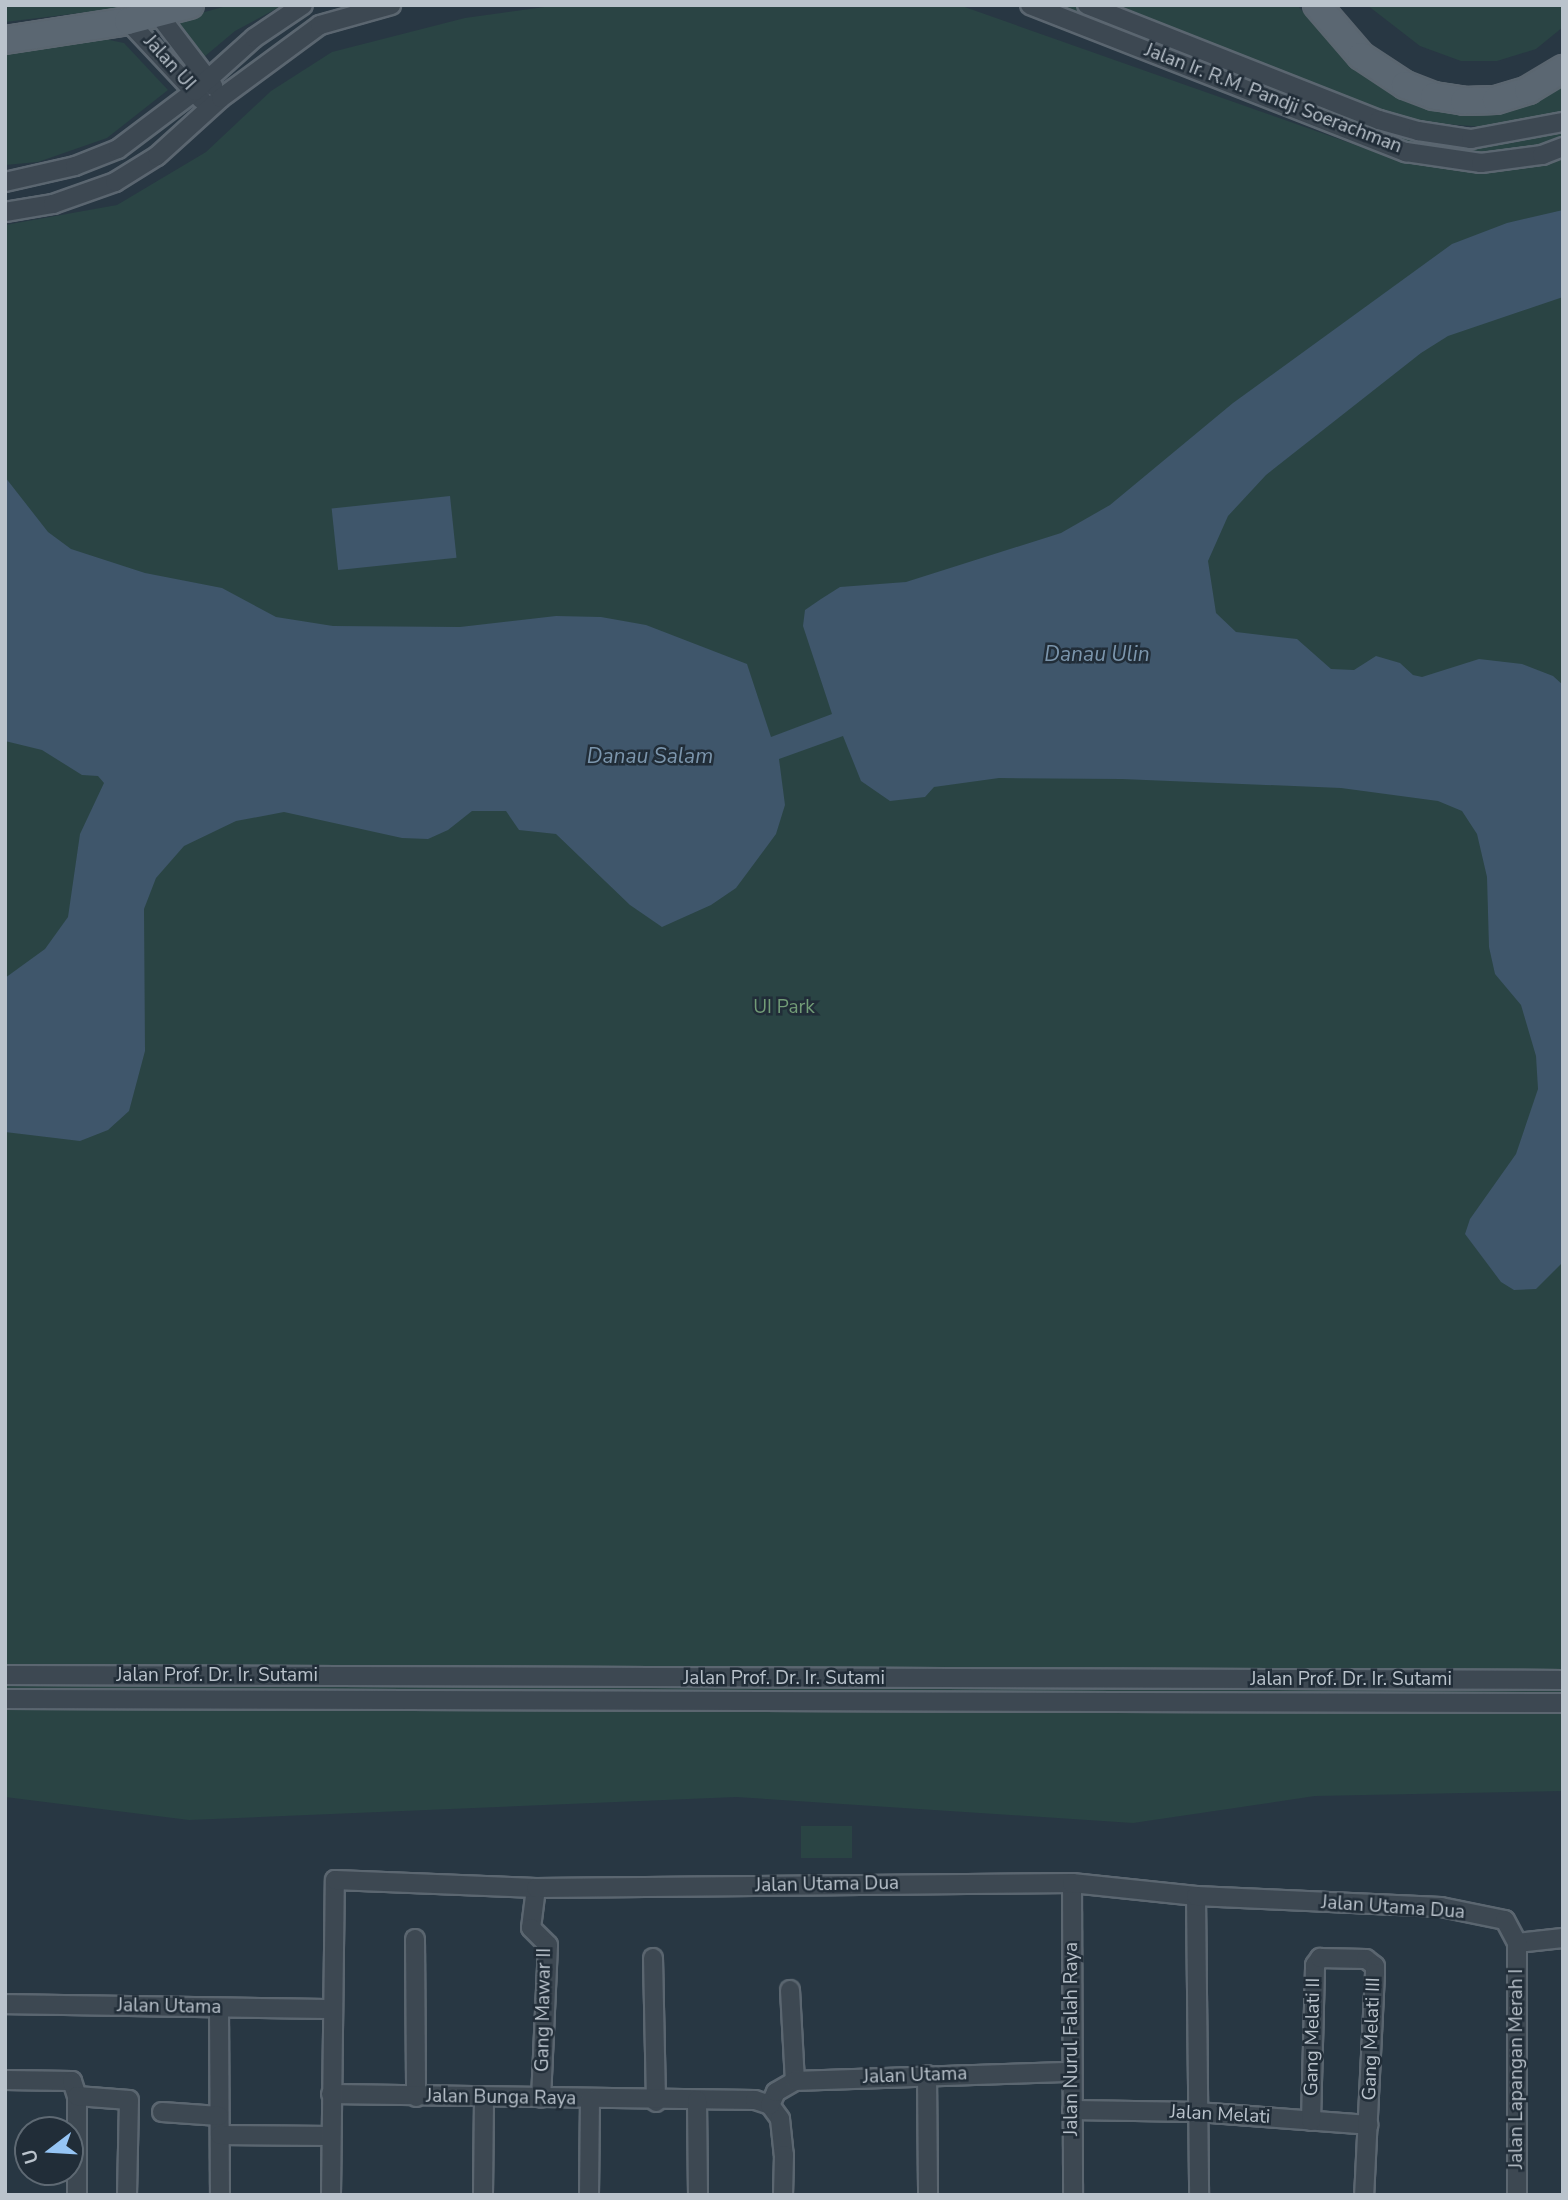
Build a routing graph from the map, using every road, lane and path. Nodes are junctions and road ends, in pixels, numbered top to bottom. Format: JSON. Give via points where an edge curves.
{"nodes":[{"id":1,"x":190,"y":5,"type":"edge"},
{"id":2,"x":303,"y":5,"type":"edge"},
{"id":3,"x":391,"y":5,"type":"edge"},
{"id":4,"x":1030,"y":5,"type":"edge"},
{"id":5,"x":1087,"y":5,"type":"edge"},
{"id":6,"x":1317,"y":5,"type":"edge"},
{"id":7,"x":158,"y":14,"type":"junction"},
{"id":8,"x":128,"y":20,"type":"junction"},
{"id":9,"x":5,"y":40,"type":"edge"},
{"id":10,"x":1563,"y":69,"type":"edge"},
{"id":11,"x":201,"y":85,"type":"junction"},
{"id":12,"x":214,"y":103,"type":"junction"},
{"id":13,"x":1563,"y":122,"type":"edge"},
{"id":14,"x":1563,"y":147,"type":"edge"},
{"id":15,"x":44,"y":175,"type":"junction"},
{"id":16,"x":5,"y":182,"type":"edge"},
{"id":17,"x":53,"y":204,"type":"junction"},
{"id":18,"x":5,"y":212,"type":"edge"},
{"id":19,"x":5,"y":1675,"type":"edge"},
{"id":20,"x":1563,"y":1680,"type":"edge"},
{"id":21,"x":5,"y":1699,"type":"edge"},
{"id":22,"x":1563,"y":1703,"type":"edge"},
{"id":23,"x":1072,"y":1883,"type":"junction"},
{"id":24,"x":536,"y":1888,"type":"junction"},
{"id":25,"x":1196,"y":1896,"type":"junction"},
{"id":26,"x":1563,"y":1938,"type":"edge"},
{"id":27,"x":415,"y":1939,"type":"dead end"},
{"id":28,"x":1517,"y":1943,"type":"junction"},
{"id":29,"x":653,"y":1958,"type":"dead end"},
{"id":30,"x":1366,"y":1959,"type":"joint"},
{"id":31,"x":790,"y":1990,"type":"dead end"},
{"id":32,"x":5,"y":2004,"type":"edge"},
{"id":33,"x":219,"y":2008,"type":"junction"},
{"id":34,"x":333,"y":2009,"type":"junction"},
{"id":35,"x":1071,"y":2072,"type":"junction"},
{"id":36,"x":927,"y":2075,"type":"junction"},
{"id":37,"x":5,"y":2080,"type":"edge"},
{"id":38,"x":795,"y":2081,"type":"junction"},
{"id":39,"x":331,"y":2094,"type":"junction"},
{"id":40,"x":77,"y":2096,"type":"junction"},
{"id":41,"x":416,"y":2097,"type":"junction"},
{"id":42,"x":484,"y":2097,"type":"junction"},
{"id":43,"x":541,"y":2098,"type":"junction"},
{"id":44,"x":590,"y":2099,"type":"junction"},
{"id":45,"x":697,"y":2100,"type":"junction"},
{"id":46,"x":656,"y":2102,"type":"junction"},
{"id":47,"x":770,"y":2105,"type":"junction"},
{"id":48,"x":1072,"y":2110,"type":"junction"},
{"id":49,"x":162,"y":2112,"type":"dead end"},
{"id":50,"x":1197,"y":2112,"type":"junction"},
{"id":51,"x":219,"y":2116,"type":"junction"},
{"id":52,"x":1311,"y":2121,"type":"junction"},
{"id":53,"x":1369,"y":2125,"type":"junction"},
{"id":54,"x":220,"y":2135,"type":"junction"},
{"id":55,"x":331,"y":2136,"type":"junction"},
{"id":56,"x":77,"y":2195,"type":"edge"},
{"id":57,"x":127,"y":2195,"type":"edge"},
{"id":58,"x":220,"y":2195,"type":"edge"},
{"id":59,"x":331,"y":2195,"type":"edge"},
{"id":60,"x":483,"y":2195,"type":"edge"},
{"id":61,"x":589,"y":2195,"type":"edge"},
{"id":62,"x":698,"y":2195,"type":"edge"},
{"id":63,"x":783,"y":2195,"type":"edge"},
{"id":64,"x":928,"y":2195,"type":"edge"},
{"id":65,"x":1073,"y":2195,"type":"edge"},
{"id":66,"x":1199,"y":2195,"type":"edge"},
{"id":67,"x":1364,"y":2195,"type":"edge"},
{"id":68,"x":1517,"y":2195,"type":"edge"}],
"edges":[{"from":1,"to":7,"type":"main road"},
{"from":2,"to":11,"type":"street","via":[[254,37]]},
{"from":3,"to":12,"type":"street","via":[[320,26]]},
{"from":4,"to":14,"type":"street","name":"Jalan Ir. R.M. Pandji Soerachman","via":[[1406,152],[1481,163],[1542,155]]},
{"from":5,"to":13,"type":"street","name":"Jalan Ir. R.M. Pandji Soerachman","via":[[1379,120],[1418,131],[1471,139]]},
{"from":6,"to":10,"type":"main road","via":[[1361,56],[1405,85],[1434,96],[1496,100],[1528,90]]},
{"from":7,"to":8,"type":"main road"},
{"from":7,"to":11,"type":"street","name":"Jalan UI"},
{"from":8,"to":9,"type":"main road"},
{"from":8,"to":11,"type":"street","name":"Jalan UI"},
{"from":11,"to":12,"type":"street","name":"Jalan UI"},
{"from":11,"to":15,"type":"street","via":[[118,149]]},
{"from":12,"to":17,"type":"street","via":[[137,170],[89,194]]},
{"from":15,"to":16,"type":"street"},
{"from":15,"to":17,"type":"street"},
{"from":17,"to":18,"type":"street"},
{"from":19,"to":20,"type":"street","name":"Jalan Prof. Dr. Ir. Sutami"},
{"from":21,"to":22,"type":"street","name":"Jalan Prof. Dr. Ir. Sutami"},
{"from":23,"to":24,"type":"street","name":"Jalan Utama Dua"},
{"from":23,"to":25,"type":"street","name":"Jalan Utama Dua"},
{"from":23,"to":35,"type":"street","name":"Jalan Nurul Falah Raya"},
{"from":24,"to":34,"type":"street","name":"Jalan Utama Dua","via":[[335,1880]]},
{"from":24,"to":43,"type":"street","name":"Gang Mawar II","via":[[531,1928],[548,1945]]},
{"from":25,"to":28,"type":"street","name":"Jalan Utama Dua","via":[[1441,1907],[1505,1920]]},
{"from":25,"to":50,"type":"street"},
{"from":26,"to":28,"type":"street"},
{"from":27,"to":41,"type":"street"},
{"from":28,"to":68,"type":"street","name":"Jalan Lapangan Merah I"},
{"from":29,"to":46,"type":"street"},
{"from":30,"to":52,"type":"street","name":"Gang Melati II","via":[[1320,1958],[1315,1965]]},
{"from":30,"to":53,"type":"street","name":"Gang Melati III","via":[[1373,1963],[1375,1973]]},
{"from":31,"to":38,"type":"street"},
{"from":32,"to":33,"type":"street","name":"Jalan Utama"},
{"from":33,"to":34,"type":"street","name":"Jalan Utama"},
{"from":33,"to":51,"type":"street"},
{"from":34,"to":39,"type":"street","name":"Jalan Utama Dua"},
{"from":35,"to":36,"type":"street","name":"Jalan Utama"},
{"from":35,"to":48,"type":"street","name":"Jalan Nurul Falah Raya"},
{"from":36,"to":38,"type":"street","name":"Jalan Utama"},
{"from":36,"to":64,"type":"street"},
{"from":37,"to":40,"type":"street","via":[[72,2081]]},
{"from":38,"to":47,"type":"street","via":[[776,2092]]},
{"from":39,"to":41,"type":"street","name":"Jalan Bunga Raya"},
{"from":39,"to":55,"type":"street"},
{"from":40,"to":56,"type":"street"},
{"from":40,"to":57,"type":"street","via":[[129,2100]]},
{"from":41,"to":42,"type":"street","name":"Jalan Bunga Raya"},
{"from":42,"to":43,"type":"street","name":"Jalan Bunga Raya"},
{"from":42,"to":60,"type":"street"},
{"from":43,"to":44,"type":"street","name":"Jalan Bunga Raya"},
{"from":44,"to":46,"type":"street","name":"Jalan Bunga Raya"},
{"from":44,"to":61,"type":"street"},
{"from":45,"to":46,"type":"street","name":"Jalan Bunga Raya"},
{"from":45,"to":47,"type":"street","name":"Jalan Bunga Raya","via":[[742,2098]]},
{"from":45,"to":62,"type":"street"},
{"from":47,"to":63,"type":"street","via":[[780,2119],[783,2138]]},
{"from":48,"to":50,"type":"street","name":"Jalan Melati"},
{"from":48,"to":65,"type":"street","name":"Jalan Nurul Falah Raya"},
{"from":49,"to":51,"type":"street"},
{"from":50,"to":52,"type":"street","name":"Jalan Melati"},
{"from":50,"to":66,"type":"street"},
{"from":51,"to":54,"type":"street"},
{"from":52,"to":53,"type":"street","name":"Jalan Melati"},
{"from":53,"to":67,"type":"street","name":"Gang Melati III"},
{"from":54,"to":55,"type":"street"},
{"from":54,"to":58,"type":"street"},
{"from":55,"to":59,"type":"street"}]}
